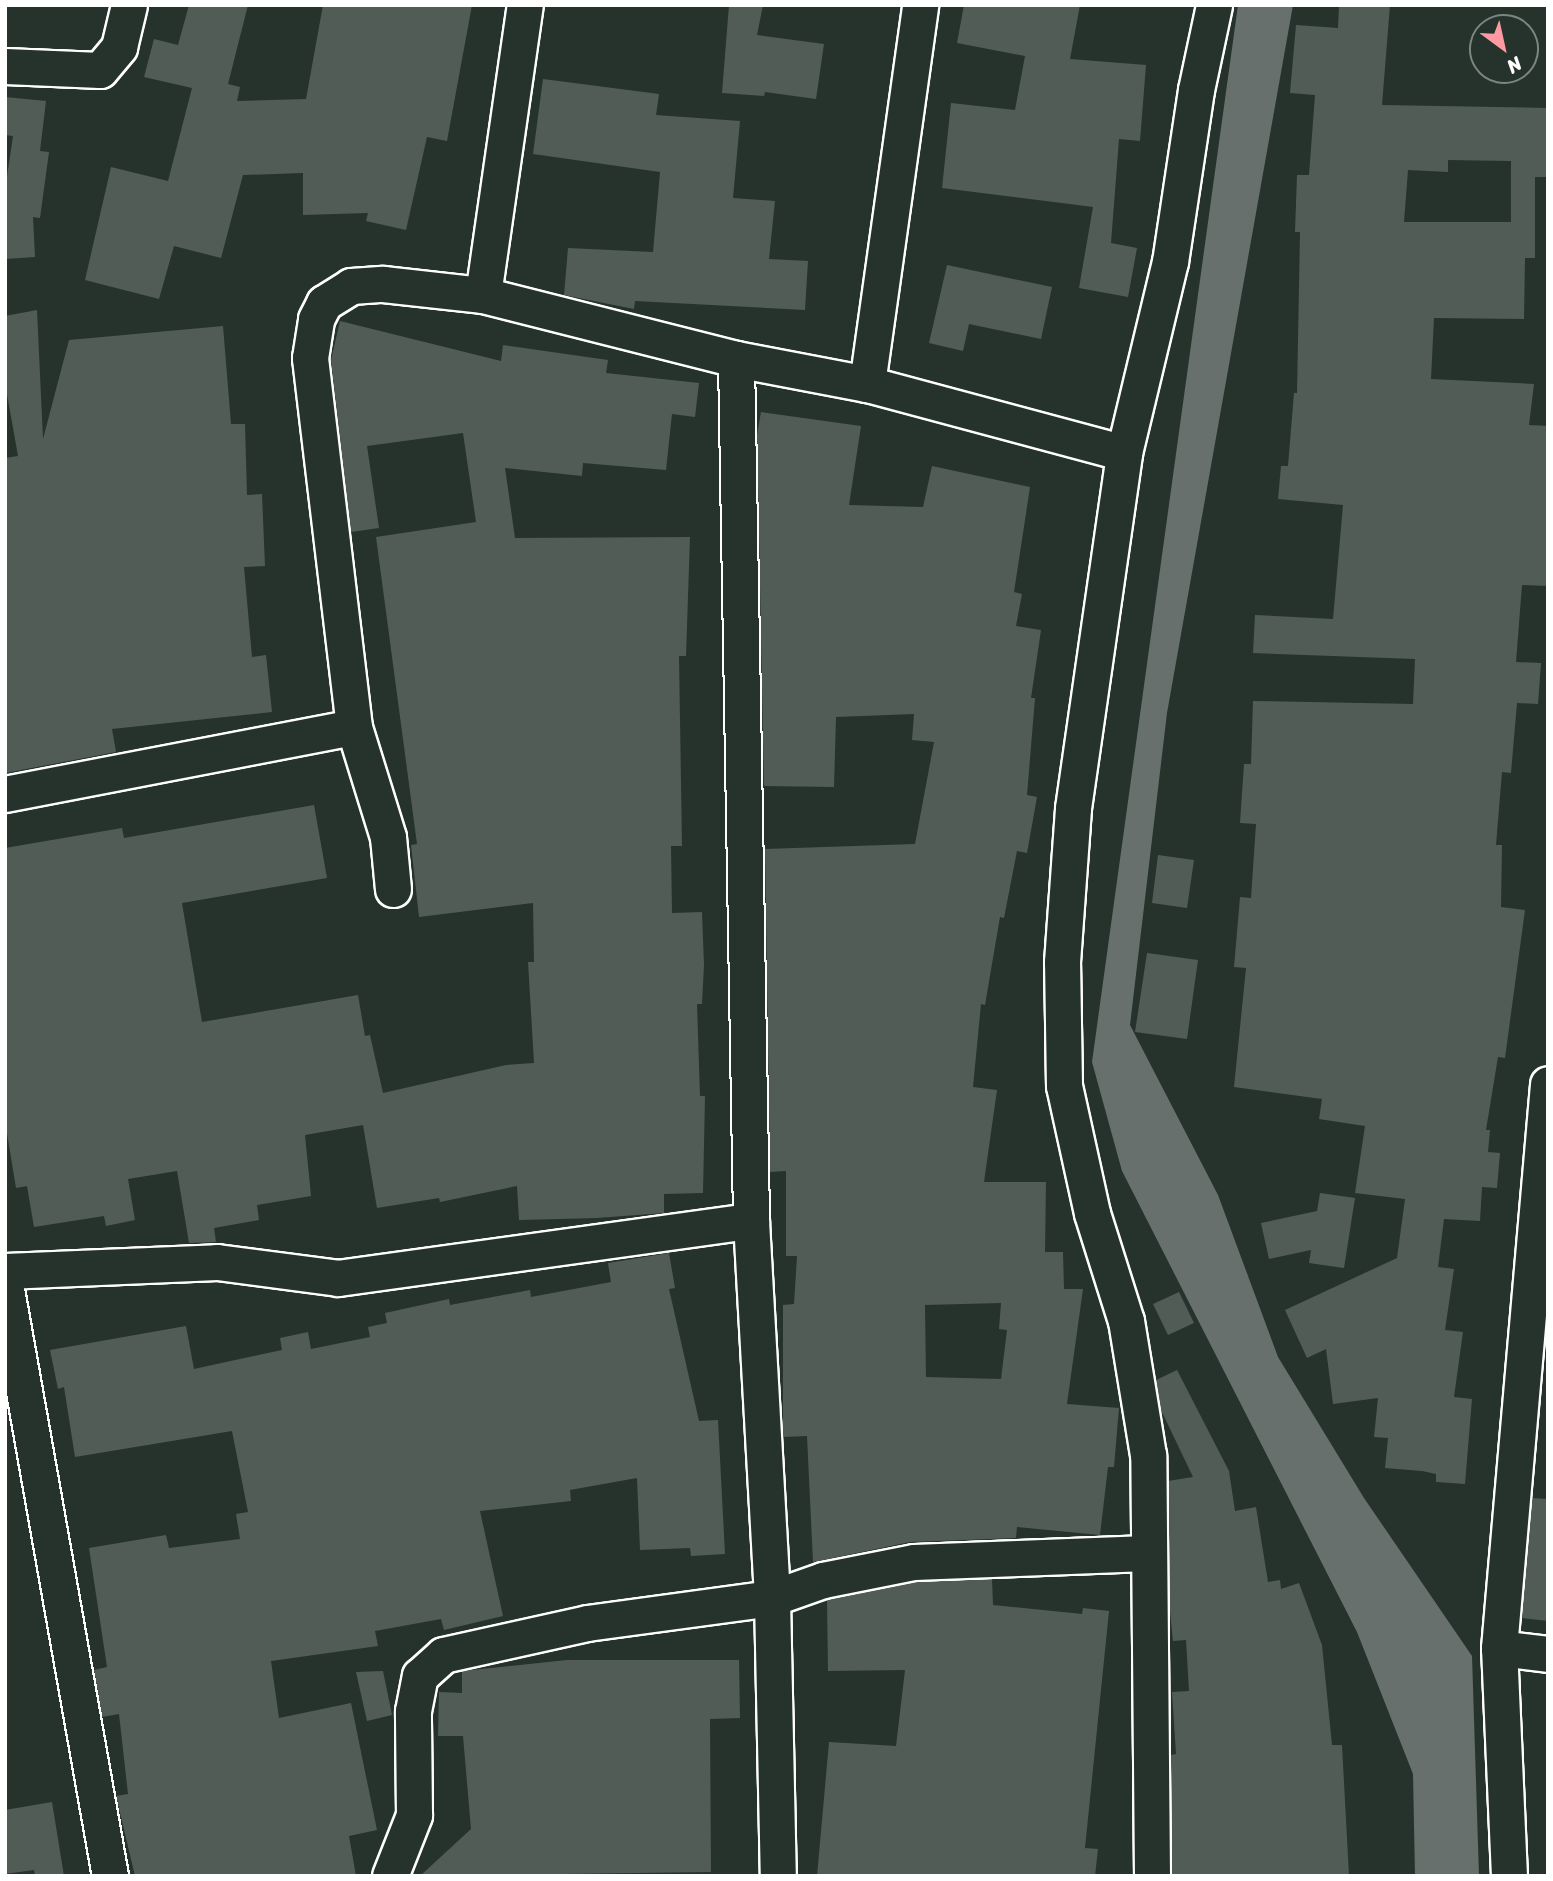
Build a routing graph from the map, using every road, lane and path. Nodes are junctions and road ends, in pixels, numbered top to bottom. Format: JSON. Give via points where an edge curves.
{"nodes":[{"id":1,"x":130,"y":5,"type":"edge"},
{"id":2,"x":525,"y":5,"type":"edge"},
{"id":3,"x":920,"y":5,"type":"edge"},
{"id":4,"x":1214,"y":5,"type":"edge"},
{"id":5,"x":5,"y":66,"type":"edge"},
{"id":6,"x":483,"y":295,"type":"junction"},
{"id":7,"x":736,"y":359,"type":"junction"},
{"id":8,"x":867,"y":384,"type":"junction"},
{"id":9,"x":1124,"y":453,"type":"junction"},
{"id":10,"x":354,"y":727,"type":"junction"},
{"id":11,"x":5,"y":794,"type":"edge"},
{"id":12,"x":393,"y":889,"type":"dead end"},
{"id":13,"x":1548,"y":1084,"type":"edge"},
{"id":14,"x":751,"y":1221,"type":"junction"},
{"id":15,"x":5,"y":1271,"type":"edge"},
{"id":16,"x":5,"y":1284,"type":"edge"},
{"id":17,"x":1147,"y":1553,"type":"junction"},
{"id":18,"x":772,"y":1598,"type":"junction"},
{"id":19,"x":1499,"y":1648,"type":"junction"},
{"id":20,"x":1548,"y":1654,"type":"edge"},
{"id":21,"x":110,"y":1876,"type":"edge"},
{"id":22,"x":390,"y":1876,"type":"edge"},
{"id":23,"x":778,"y":1876,"type":"edge"},
{"id":24,"x":1152,"y":1876,"type":"edge"},
{"id":25,"x":1509,"y":1876,"type":"edge"}],
"edges":[{"from":1,"to":5,"type":"street","via":[[119,47],[100,70]]},
{"from":2,"to":6,"type":"street"},
{"from":3,"to":8,"type":"street"},
{"from":4,"to":9,"type":"street","via":[[1170,262]]},
{"from":6,"to":7,"type":"street"},
{"from":6,"to":10,"type":"street","via":[[383,284],[351,286],[324,303],[316,319],[310,358]]},
{"from":7,"to":8,"type":"street"},
{"from":7,"to":14,"type":"street"},
{"from":8,"to":9,"type":"street"},
{"from":9,"to":17,"type":"street","via":[[1073,808],[1060,1036],[1074,1135],[1092,1213],[1126,1321],[1144,1419]]},
{"from":10,"to":11,"type":"street"},
{"from":10,"to":12,"type":"street","via":[[381,811]]},
{"from":13,"to":19,"type":"street"},
{"from":14,"to":15,"type":"street","via":[[338,1278],[217,1262]]},
{"from":14,"to":18,"type":"street"},
{"from":16,"to":21,"type":"street"},
{"from":17,"to":18,"type":"street","via":[[914,1562],[823,1580]]},
{"from":17,"to":24,"type":"street"},
{"from":18,"to":22,"type":"street","via":[[587,1623],[443,1655],[420,1676],[413,1711],[414,1815]]},
{"from":18,"to":23,"type":"street"},
{"from":19,"to":20,"type":"street"},
{"from":19,"to":25,"type":"street"}]}
